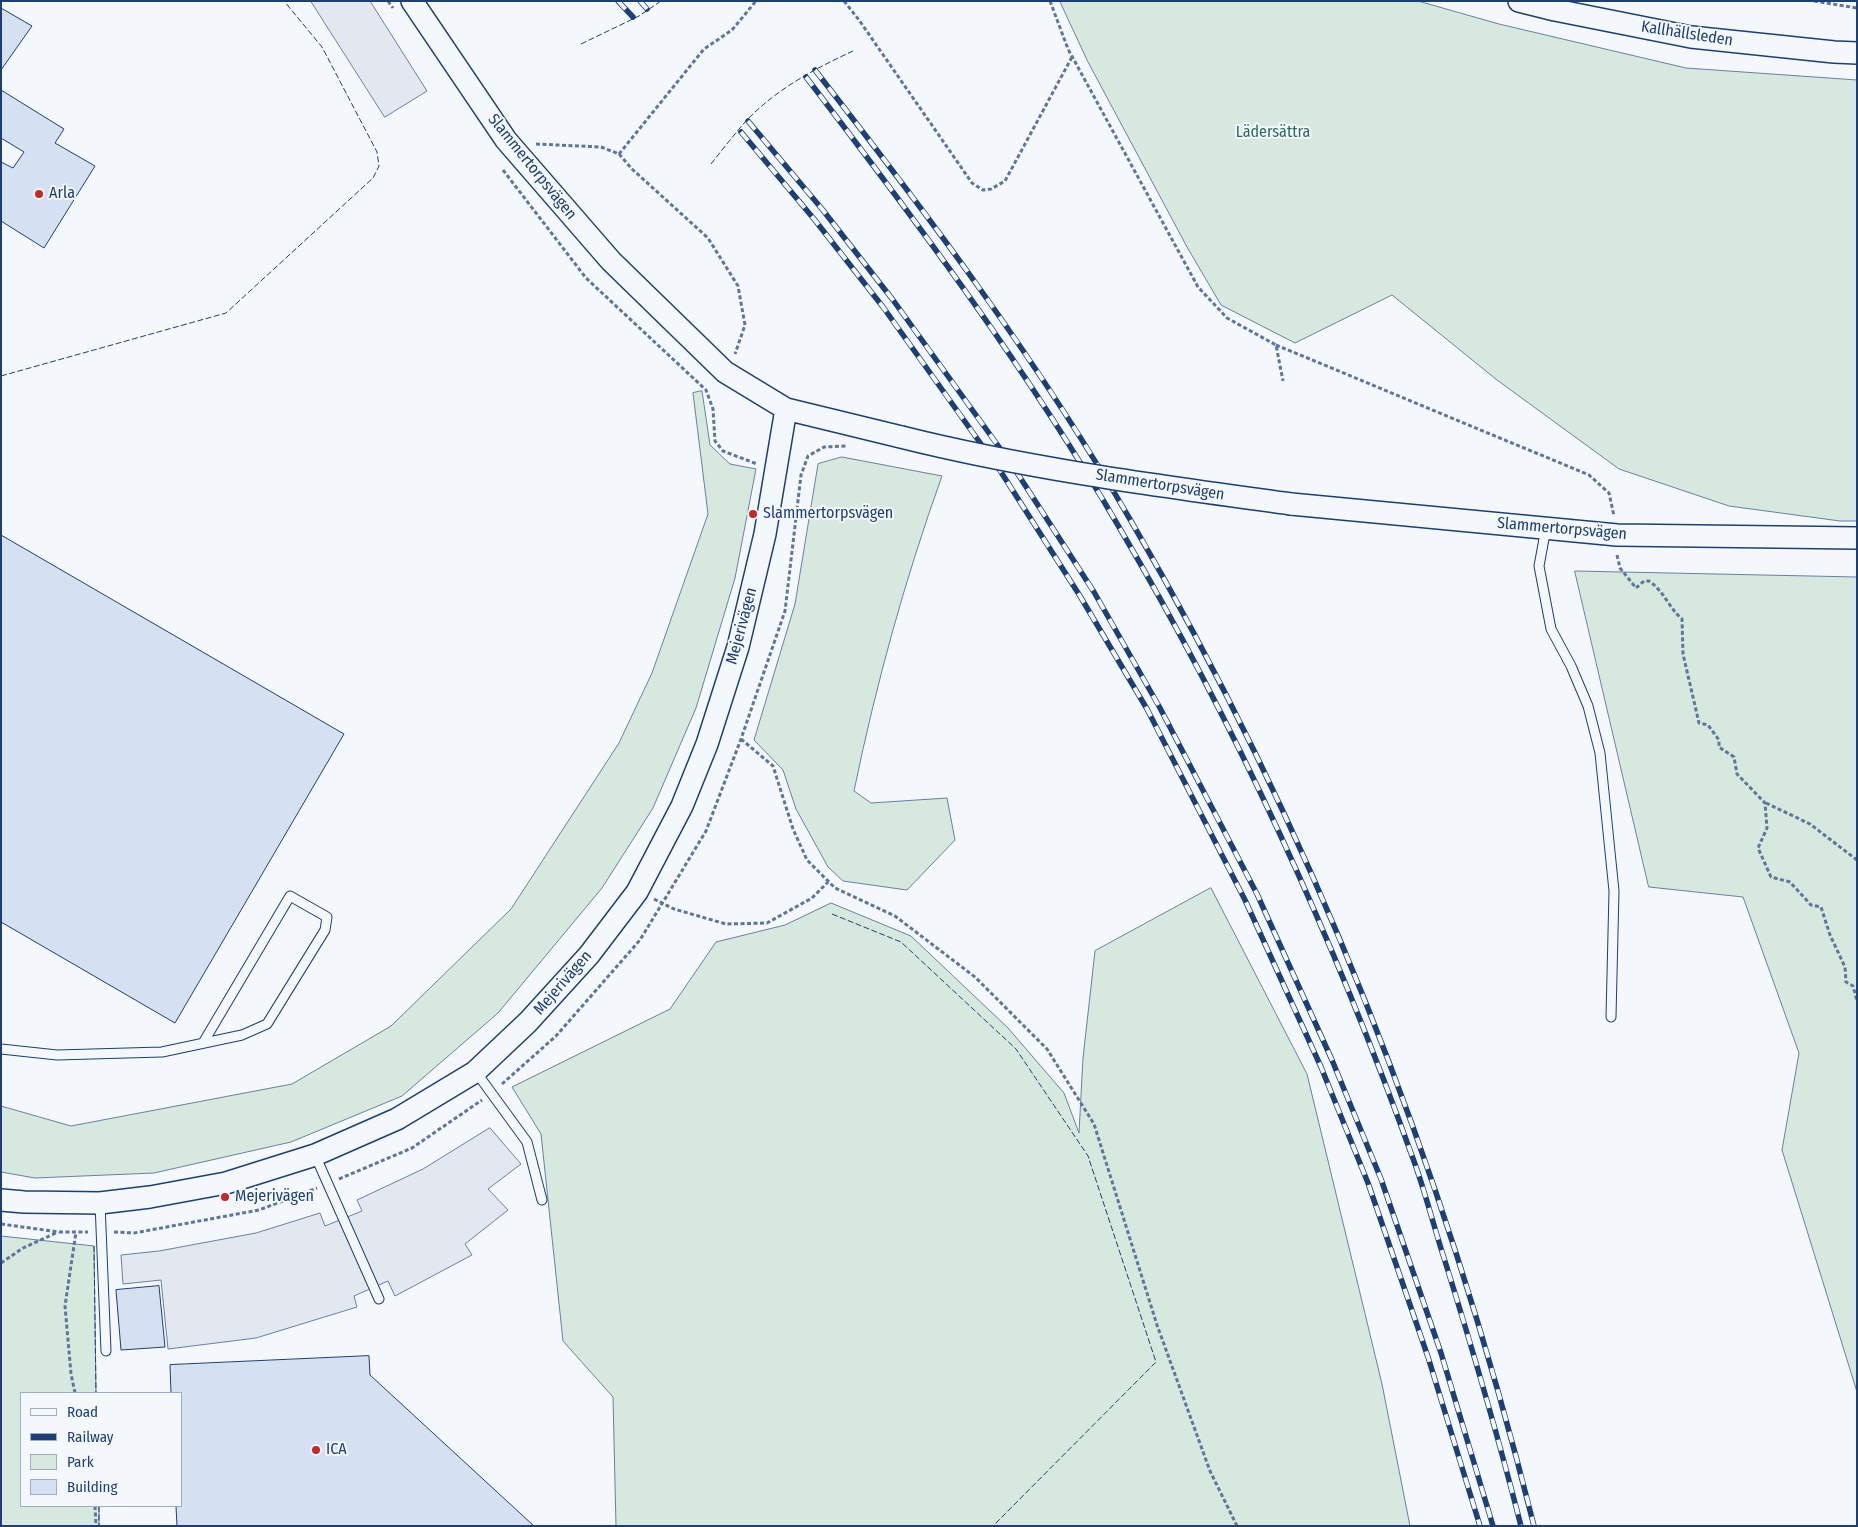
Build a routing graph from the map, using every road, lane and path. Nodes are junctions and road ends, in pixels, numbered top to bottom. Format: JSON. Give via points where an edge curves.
{"nodes":[{"id":1,"x":412,"y":1,"type":"edge"},
{"id":2,"x":756,"y":1,"type":"edge"},
{"id":3,"x":844,"y":1,"type":"edge"},
{"id":4,"x":1050,"y":1,"type":"edge"},
{"id":5,"x":1519,"y":1,"type":"edge"},
{"id":6,"x":1814,"y":1,"type":"edge"},
{"id":7,"x":1857,"y":8,"type":"edge"},
{"id":8,"x":1857,"y":53,"type":"edge"},
{"id":9,"x":1072,"y":57,"type":"junction"},
{"id":10,"x":506,"y":140,"type":"junction"},
{"id":11,"x":619,"y":154,"type":"junction"},
{"id":12,"x":1276,"y":345,"type":"junction"},
{"id":13,"x":725,"y":372,"type":"junction"},
{"id":14,"x":1283,"y":382,"type":"dead end"},
{"id":15,"x":786,"y":409,"type":"junction"},
{"id":16,"x":847,"y":446,"type":"dead end"},
{"id":17,"x":1546,"y":528,"type":"junction"},
{"id":18,"x":1857,"y":538,"type":"edge"},
{"id":19,"x":1616,"y":542,"type":"junction"},
{"id":20,"x":741,"y":739,"type":"junction"},
{"id":21,"x":1766,"y":803,"type":"junction"},
{"id":22,"x":1857,"y":860,"type":"edge"},
{"id":23,"x":828,"y":882,"type":"junction"},
{"id":24,"x":637,"y":892,"type":"junction"},
{"id":25,"x":663,"y":902,"type":"junction"},
{"id":26,"x":1857,"y":1001,"type":"edge"},
{"id":27,"x":1610,"y":1017,"type":"dead end"},
{"id":28,"x":203,"y":1043,"type":"junction"},
{"id":29,"x":1,"y":1050,"type":"edge"},
{"id":30,"x":475,"y":1072,"type":"junction"},
{"id":31,"x":492,"y":1093,"type":"junction"},
{"id":32,"x":314,"y":1154,"type":"junction"},
{"id":33,"x":328,"y":1184,"type":"junction"},
{"id":34,"x":1,"y":1200,"type":"edge"},
{"id":35,"x":542,"y":1200,"type":"dead end"},
{"id":36,"x":100,"y":1203,"type":"junction"},
{"id":37,"x":1,"y":1224,"type":"edge"},
{"id":38,"x":59,"y":1232,"type":"junction"},
{"id":39,"x":76,"y":1232,"type":"junction"},
{"id":40,"x":101,"y":1232,"type":"junction"},
{"id":41,"x":1,"y":1263,"type":"edge"},
{"id":42,"x":379,"y":1299,"type":"dead end"},
{"id":43,"x":106,"y":1351,"type":"dead end"},
{"id":44,"x":75,"y":1392,"type":"edge"},
{"id":45,"x":95,"y":1507,"type":"edge"},
{"id":46,"x":96,"y":1526,"type":"edge"},
{"id":47,"x":1237,"y":1526,"type":"edge"}],
"edges":[{"from":1,"to":10,"type":"street","name":"Slammertorpsvägen"},
{"from":2,"to":11,"type":"path","via":[[732,30],[704,49]]},
{"from":3,"to":9,"type":"path","via":[[972,183],[983,190],[1005,181]]},
{"from":4,"to":9,"type":"path"},
{"from":5,"to":8,"type":"street","name":"Kallhällsleden","via":[[1691,37]]},
{"from":6,"to":7,"type":"path"},
{"from":9,"to":12,"type":"path","via":[[1198,287],[1227,318]]},
{"from":10,"to":11,"type":"path","via":[[602,147]]},
{"from":10,"to":13,"type":"street","name":"Slammertorpsvägen","via":[[611,260]]},
{"from":11,"to":13,"type":"path","via":[[708,238],[738,286],[745,325],[735,356]]},
{"from":12,"to":14,"type":"path"},
{"from":12,"to":19,"type":"path","via":[[1589,475],[1608,493]]},
{"from":13,"to":15,"type":"street","name":"Slammertorpsvägen"},
{"from":15,"to":17,"type":"street","name":"Slammertorpsvägen","bridge":true,"via":[[992,457],[1071,471],[1291,504]]},
{"from":15,"to":24,"type":"street","name":"Mejerivägen","via":[[765,534],[738,647],[707,744],[682,806]]},
{"from":16,"to":20,"type":"path","via":[[824,447],[808,456],[801,475],[784,611]]},
{"from":17,"to":19,"type":"street","name":"Slammertorpsvägen"},
{"from":17,"to":27,"type":"lane","via":[[1540,566],[1551,629],[1588,706],[1600,753],[1614,891]]},
{"from":18,"to":19,"type":"street","name":"Slammertorpsvägen"},
{"from":19,"to":21,"type":"path","via":[[1620,568],[1636,588],[1644,580],[1649,580],[1682,619],[1683,654],[1699,723],[1708,725],[1719,740],[1719,747],[1734,757],[1738,774]]},
{"from":20,"to":23,"type":"path","via":[[773,766],[793,829],[807,860]]},
{"from":20,"to":25,"type":"path","via":[[706,831]]},
{"from":21,"to":22,"type":"path","via":[[1810,824]]},
{"from":21,"to":26,"type":"path","via":[[1767,828],[1758,848],[1771,877],[1790,882],[1812,905],[1822,907],[1830,935],[1845,967],[1846,982],[1852,986]]},
{"from":23,"to":25,"type":"path","via":[[812,898],[767,923],[726,924],[674,909]]},
{"from":23,"to":47,"type":"path","via":[[895,916],[976,977],[1047,1049],[1094,1124],[1157,1325],[1210,1471]]},
{"from":24,"to":25,"type":"path"},
{"from":24,"to":30,"type":"street","name":"Mejerivägen","via":[[588,956],[535,1015]]},
{"from":25,"to":31,"type":"path","via":[[640,940],[556,1036]]},
{"from":28,"to":28,"type":"lane","via":[[290,896],[327,917],[325,930],[267,1024],[242,1035]]},
{"from":28,"to":29,"type":"lane","via":[[162,1052],[58,1054]]},
{"from":30,"to":31,"type":"lane"},
{"from":30,"to":32,"type":"street","name":"Mejerivägen","via":[[397,1119]]},
{"from":31,"to":33,"type":"path","via":[[412,1148]]},
{"from":31,"to":35,"type":"lane","via":[[527,1142]]},
{"from":32,"to":33,"type":"lane"},
{"from":32,"to":36,"type":"street","name":"Mejerivägen","via":[[226,1182]]},
{"from":33,"to":40,"type":"path","via":[[259,1210],[134,1233]]},
{"from":33,"to":42,"type":"lane"},
{"from":34,"to":36,"type":"street","name":"Mejerivägen"},
{"from":36,"to":40,"type":"lane"},
{"from":37,"to":38,"type":"path"},
{"from":38,"to":39,"type":"path"},
{"from":38,"to":41,"type":"path","via":[[23,1248]]},
{"from":39,"to":40,"type":"path"},
{"from":39,"to":44,"type":"path","via":[[65,1306]]},
{"from":40,"to":43,"type":"lane"},
{"from":45,"to":46,"type":"path"}]}
